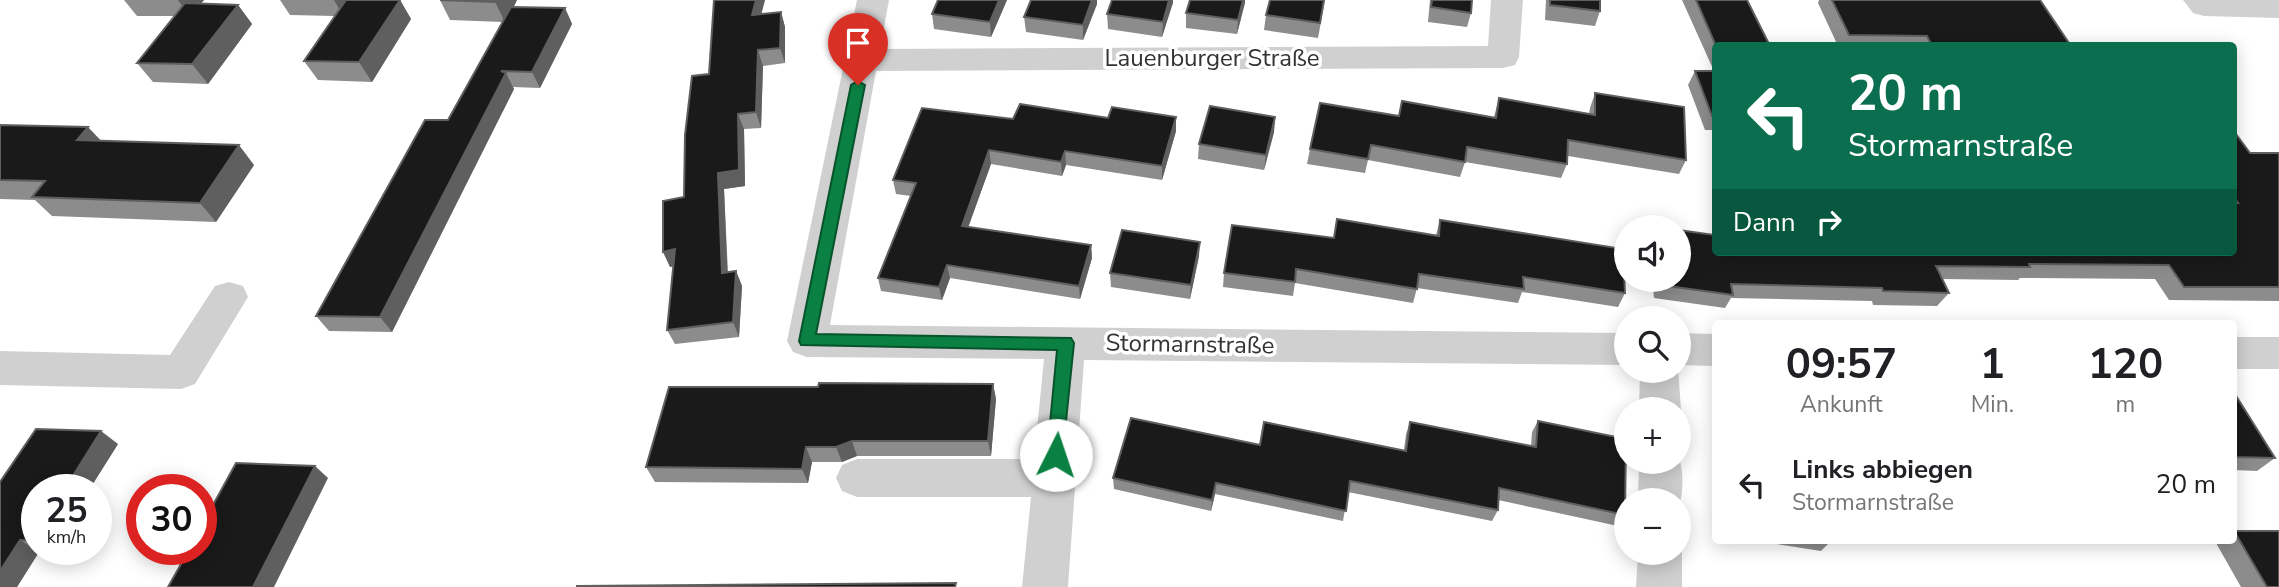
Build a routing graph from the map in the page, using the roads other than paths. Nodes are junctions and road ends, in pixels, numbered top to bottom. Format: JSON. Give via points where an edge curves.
{"nodes":[{"id":1,"x":873,"y":0,"type":"edge"},
{"id":2,"x":1507,"y":0,"type":"edge"},
{"id":3,"x":2199,"y":0,"type":"edge"},
{"id":4,"x":2279,"y":8,"type":"edge"},
{"id":5,"x":863,"y":60,"type":"junction"},
{"id":6,"x":229,"y":297,"type":"dead end"},
{"id":7,"x":1065,"y":343,"type":"junction"},
{"id":8,"x":1614,"y":349,"type":"edge"},
{"id":9,"x":1691,"y":349,"type":"edge"},
{"id":10,"x":1712,"y":350,"type":"edge"},
{"id":11,"x":2237,"y":352,"type":"edge"},
{"id":12,"x":2279,"y":353,"type":"edge"},
{"id":13,"x":0,"y":368,"type":"edge"},
{"id":14,"x":857,"y":478,"type":"dead end"},
{"id":15,"x":1054,"y":478,"type":"junction"},
{"id":16,"x":1660,"y":565,"type":"edge"},
{"id":17,"x":1045,"y":587,"type":"edge"},
{"id":18,"x":1659,"y":587,"type":"edge"}],
"edges":[{"from":1,"to":5,"type":"street","name":"Stormarnstraße"},
{"from":2,"to":5,"type":"street","name":"Lauenburger Straße","via":[[1503,57]]},
{"from":3,"to":4,"type":"street","via":[[2204,6]]},
{"from":5,"to":7,"type":"street","name":"Stormarnstraße","via":[[807,341]]},
{"from":6,"to":13,"type":"street","via":[[180,372]]},
{"from":7,"to":8,"type":"street","name":"Stormarnstraße"},
{"from":7,"to":15,"type":"street"},
{"from":9,"to":10,"type":"street"},
{"from":11,"to":12,"type":"street"},
{"from":14,"to":15,"type":"street"},
{"from":15,"to":17,"type":"street"},
{"from":16,"to":18,"type":"street"}]}
